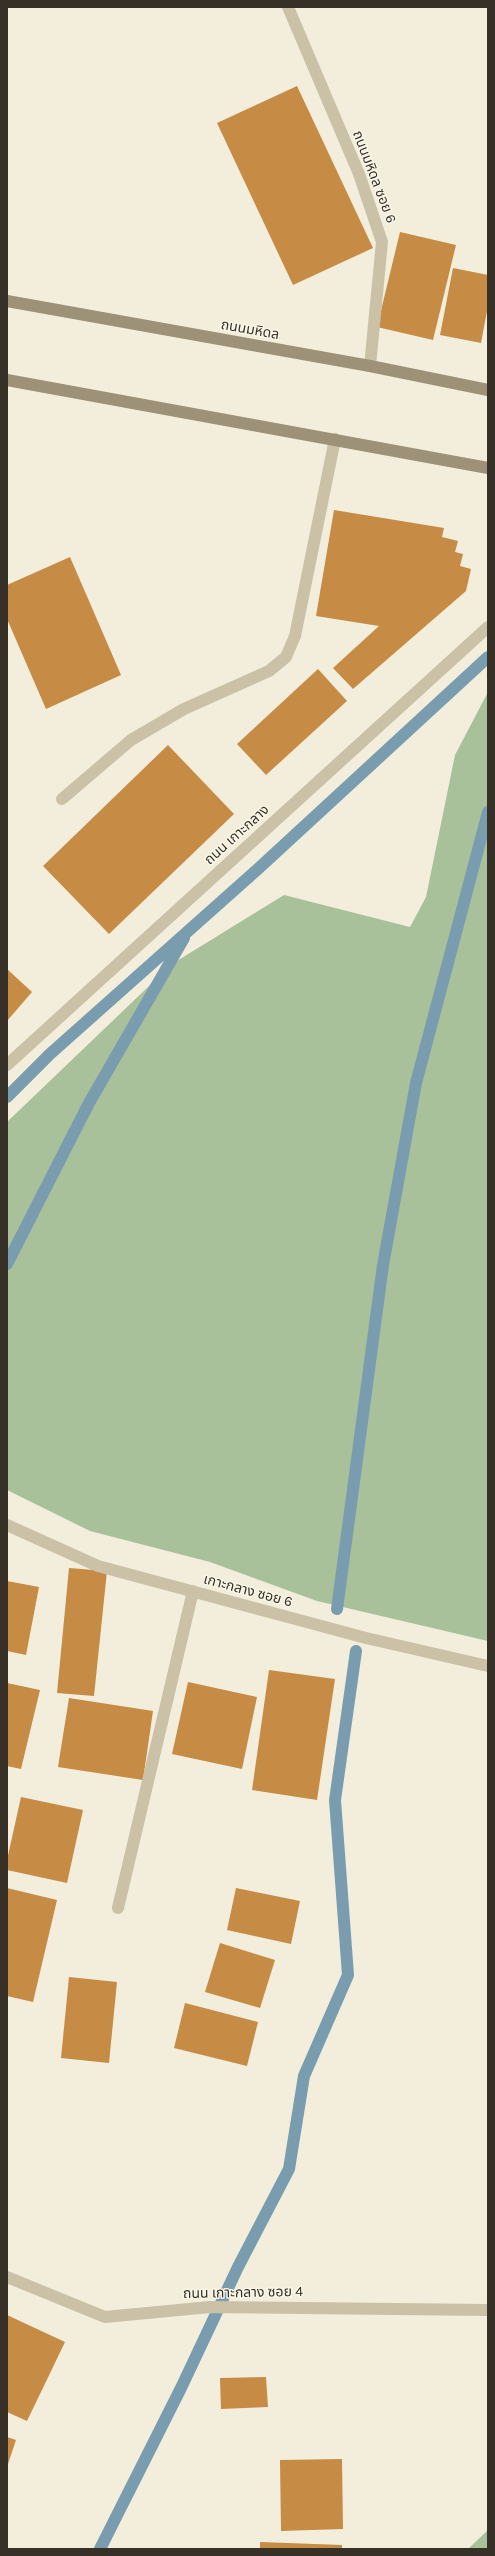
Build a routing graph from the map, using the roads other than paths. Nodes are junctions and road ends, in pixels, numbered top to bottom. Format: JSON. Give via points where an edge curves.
{"nodes":[{"id":1,"x":288,"y":7,"type":"edge"},
{"id":2,"x":7,"y":301,"type":"edge"},
{"id":3,"x":370,"y":366,"type":"junction"},
{"id":4,"x":7,"y":380,"type":"edge"},
{"id":5,"x":488,"y":390,"type":"edge"},
{"id":6,"x":335,"y":439,"type":"junction"},
{"id":7,"x":488,"y":468,"type":"edge"},
{"id":8,"x":488,"y":627,"type":"edge"},
{"id":9,"x":62,"y":799,"type":"dead end"},
{"id":10,"x":7,"y":1065,"type":"edge"},
{"id":11,"x":7,"y":1525,"type":"edge"},
{"id":12,"x":193,"y":1591,"type":"junction"},
{"id":13,"x":488,"y":1666,"type":"edge"},
{"id":14,"x":118,"y":1908,"type":"dead end"},
{"id":15,"x":7,"y":2277,"type":"edge"},
{"id":16,"x":488,"y":2310,"type":"edge"}],
"edges":[{"from":1,"to":3,"type":"street","name":"ถนนมหิดล ซอย 6","via":[[359,174],[382,242]]},
{"from":2,"to":3,"type":"main road","name":"ถนนมหิดล"},
{"from":3,"to":5,"type":"main road","name":"ถนนมหิดล"},
{"from":4,"to":6,"type":"main road"},
{"from":6,"to":7,"type":"main road"},
{"from":6,"to":9,"type":"street","via":[[296,636],[286,657],[269,671],[184,709],[131,740]]},
{"from":8,"to":10,"type":"street","name":"ถนน เกาะกลาง"},
{"from":11,"to":12,"type":"street","name":"เกาะกลาง ซอย 6","via":[[98,1566]]},
{"from":12,"to":13,"type":"street","name":"เกาะกลาง ซอย 6","via":[[366,1638]]},
{"from":12,"to":14,"type":"street"},
{"from":15,"to":16,"type":"street","name":"ถนน เกาะกลาง ซอย 4","via":[[105,2317],[210,2307]]}]}
